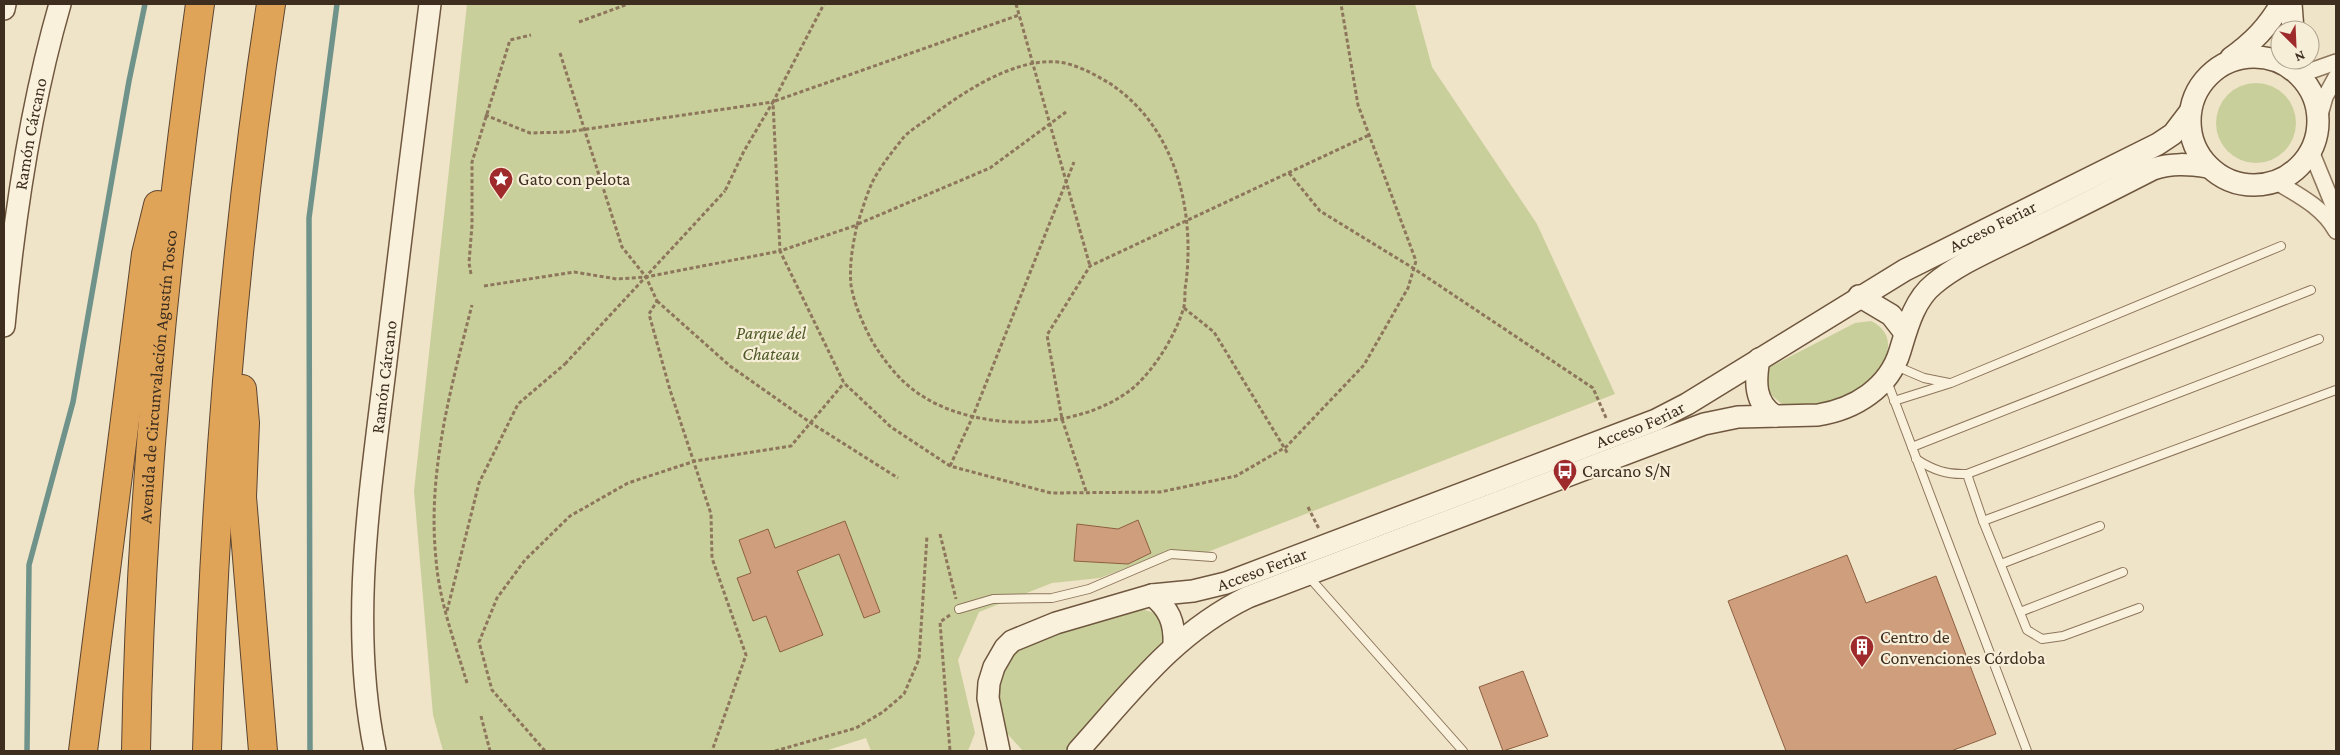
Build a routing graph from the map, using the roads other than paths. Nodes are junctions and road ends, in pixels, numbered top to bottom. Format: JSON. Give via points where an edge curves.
{"nodes":[{"id":1,"x":5,"y":4,"type":"edge"},
{"id":2,"x":60,"y":4,"type":"edge"},
{"id":3,"x":200,"y":4,"type":"edge"},
{"id":4,"x":271,"y":4,"type":"edge"},
{"id":5,"x":430,"y":4,"type":"edge"},
{"id":6,"x":2281,"y":4,"type":"edge"},
{"id":7,"x":2291,"y":4,"type":"edge"},
{"id":8,"x":4,"y":9,"type":"edge"},
{"id":9,"x":2292,"y":20,"type":"edge"},
{"id":10,"x":2270,"y":59,"type":"edge"},
{"id":11,"x":2336,"y":62,"type":"edge"},
{"id":12,"x":2320,"y":64,"type":"edge"},
{"id":13,"x":2215,"y":68,"type":"junction"},
{"id":14,"x":2297,"y":70,"type":"edge"},
{"id":15,"x":2336,"y":77,"type":"edge"},
{"id":16,"x":187,"y":95,"type":"junction"},
{"id":17,"x":2189,"y":113,"type":"junction"},
{"id":18,"x":2318,"y":122,"type":"junction"},
{"id":19,"x":2311,"y":151,"type":"junction"},
{"id":20,"x":2208,"y":166,"type":"junction"},
{"id":21,"x":2275,"y":181,"type":"junction"},
{"id":22,"x":2336,"y":212,"type":"edge"},
{"id":23,"x":2336,"y":231,"type":"edge"},
{"id":24,"x":2281,"y":246,"type":"dead end"},
{"id":25,"x":2311,"y":290,"type":"dead end"},
{"id":26,"x":1859,"y":296,"type":"junction"},
{"id":27,"x":236,"y":297,"type":"junction"},
{"id":28,"x":4,"y":326,"type":"edge"},
{"id":29,"x":1905,"y":333,"type":"junction"},
{"id":30,"x":2319,"y":339,"type":"dead end"},
{"id":31,"x":1759,"y":359,"type":"junction"},
{"id":32,"x":1890,"y":372,"type":"junction"},
{"id":33,"x":1951,"y":383,"type":"junction"},
{"id":34,"x":2336,"y":390,"type":"edge"},
{"id":35,"x":1894,"y":402,"type":"junction"},
{"id":36,"x":1775,"y":416,"type":"junction"},
{"id":37,"x":1912,"y":448,"type":"junction"},
{"id":38,"x":1916,"y":459,"type":"junction"},
{"id":39,"x":1968,"y":474,"type":"junction"},
{"id":40,"x":1983,"y":521,"type":"junction"},
{"id":41,"x":2100,"y":526,"type":"dead end"},
{"id":42,"x":1212,"y":557,"type":"dead end"},
{"id":43,"x":2001,"y":564,"type":"junction"},
{"id":44,"x":2123,"y":572,"type":"dead end"},
{"id":45,"x":1307,"y":575,"type":"junction"},
{"id":46,"x":1152,"y":596,"type":"junction"},
{"id":47,"x":2139,"y":608,"type":"dead end"},
{"id":48,"x":959,"y":609,"type":"road end"},
{"id":49,"x":2020,"y":612,"type":"junction"},
{"id":50,"x":1174,"y":645,"type":"junction"},
{"id":51,"x":1000,"y":750,"type":"edge"},
{"id":52,"x":83,"y":751,"type":"edge"},
{"id":53,"x":136,"y":751,"type":"edge"},
{"id":54,"x":208,"y":751,"type":"edge"},
{"id":55,"x":263,"y":751,"type":"edge"},
{"id":56,"x":374,"y":751,"type":"edge"},
{"id":57,"x":1078,"y":751,"type":"edge"},
{"id":58,"x":1463,"y":751,"type":"edge"},
{"id":59,"x":2027,"y":751,"type":"edge"}],
"edges":[{"from":1,"to":8,"type":"main road"},
{"from":2,"to":28,"type":"main road","name":"Ramón Cárcano","via":[[25,157]]},
{"from":3,"to":16,"type":"highway","name":"Avenida de Circunvalación Agustín Tosco"},
{"from":4,"to":27,"type":"highway"},
{"from":5,"to":56,"type":"main road","name":"Ramón Cárcano","via":[[365,536],[362,636]]},
{"from":6,"to":13,"type":"main road","via":[[2250,44]]},
{"from":7,"to":9,"type":"main road"},
{"from":10,"to":13,"type":"main road","via":[[2255,56],[2234,59]]},
{"from":11,"to":12,"type":"street"},
{"from":13,"to":17,"type":"main road","via":[[2202,81]]},
{"from":14,"to":18,"type":"main road","via":[[2314,98]]},
{"from":15,"to":18,"type":"street","via":[[2325,97]]},
{"from":16,"to":52,"type":"highway","via":[[146,254]]},
{"from":16,"to":53,"type":"highway","name":"Avenida de Circunvalación Agustín Tosco","via":[[158,350],[144,549]]},
{"from":17,"to":20,"type":"main road","via":[[2190,133],[2196,151]]},
{"from":17,"to":26,"type":"main road","name":"Acceso Feriar","via":[[2173,134],[2158,144]]},
{"from":18,"to":19,"type":"main road"},
{"from":19,"to":21,"type":"main road","via":[[2290,174]]},
{"from":19,"to":22,"type":"street"},
{"from":20,"to":21,"type":"main road","via":[[2222,177],[2240,184]]},
{"from":20,"to":29,"type":"main road","name":"Acceso Feriar","via":[[2167,164],[2154,169],[1972,260],[1934,284],[1924,295]]},
{"from":21,"to":23,"type":"street","via":[[2308,201]]},
{"from":24,"to":33,"type":"lane"},
{"from":25,"to":37,"type":"lane"},
{"from":26,"to":29,"type":"main road","via":[[1891,315]]},
{"from":26,"to":31,"type":"main road","name":"Acceso Feriar"},
{"from":27,"to":54,"type":"highway","via":[[217,544]]},
{"from":27,"to":55,"type":"highway","via":[[245,424],[242,497]]},
{"from":29,"to":32,"type":"main road","name":"Acceso Feriar"},
{"from":30,"to":39,"type":"lane"},
{"from":31,"to":36,"type":"main road","via":[[1758,395],[1763,406]]},
{"from":31,"to":46,"type":"main road","name":"Acceso Feriar","via":[[1667,414],[1614,437],[1226,583]]},
{"from":32,"to":33,"type":"lane"},
{"from":32,"to":35,"type":"lane"},
{"from":32,"to":36,"type":"main road","name":"Acceso Feriar","via":[[1867,397],[1844,409],[1818,415]]},
{"from":33,"to":35,"type":"lane"},
{"from":34,"to":40,"type":"lane"},
{"from":35,"to":37,"type":"lane"},
{"from":36,"to":45,"type":"main road","name":"Acceso Feriar","via":[[1738,417],[1696,427]]},
{"from":37,"to":38,"type":"lane"},
{"from":38,"to":39,"type":"lane","via":[[1936,471]]},
{"from":38,"to":59,"type":"lane"},
{"from":39,"to":40,"type":"lane"},
{"from":40,"to":43,"type":"lane"},
{"from":41,"to":43,"type":"lane"},
{"from":42,"to":48,"type":"lane","via":[[1171,554],[1089,589],[1052,598],[993,599]]},
{"from":43,"to":49,"type":"lane"},
{"from":44,"to":49,"type":"lane"},
{"from":45,"to":50,"type":"main road","name":"Acceso Feriar","via":[[1224,609]]},
{"from":45,"to":58,"type":"lane"},
{"from":46,"to":50,"type":"main road","via":[[1170,614],[1174,624]]},
{"from":46,"to":51,"type":"main road","name":"Acceso Feriar","via":[[1056,623],[1005,648],[994,667],[988,698]]},
{"from":47,"to":49,"type":"lane","via":[[2063,636],[2042,639],[2028,630]]},
{"from":50,"to":57,"type":"main road","name":"Acceso Feriar"}]}
